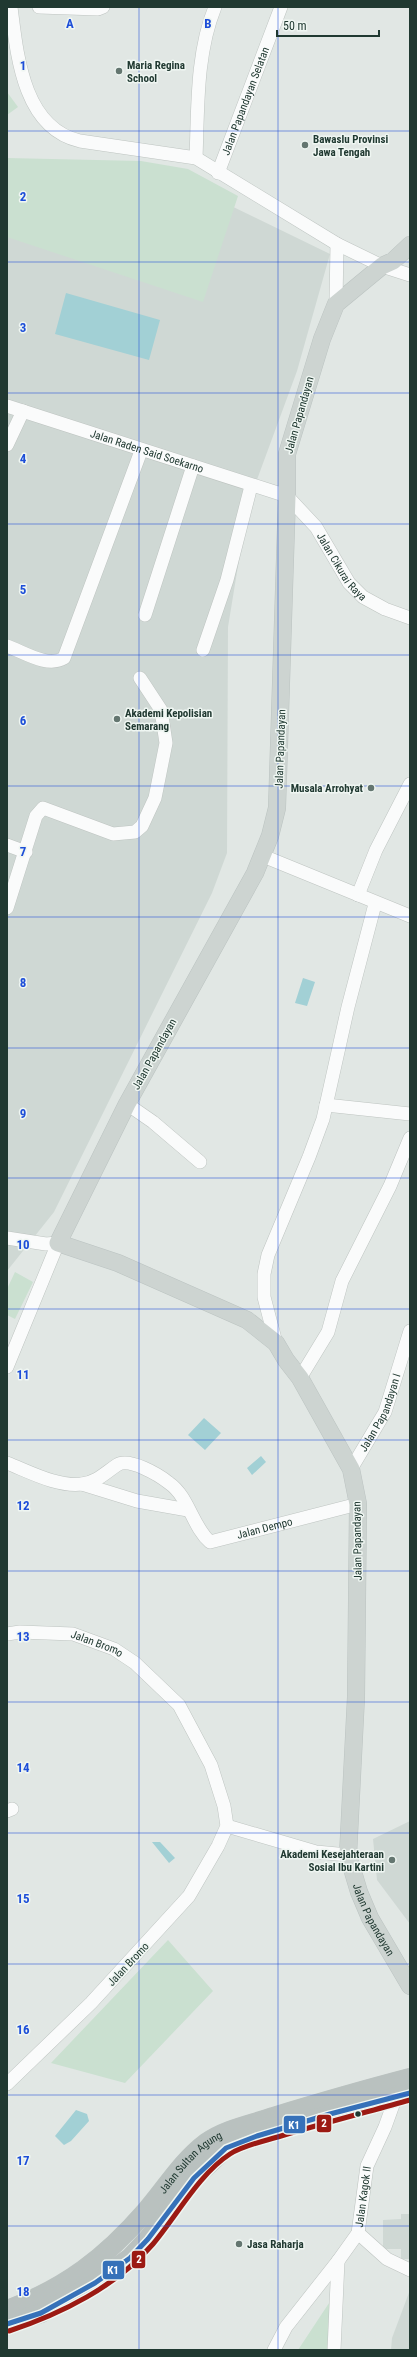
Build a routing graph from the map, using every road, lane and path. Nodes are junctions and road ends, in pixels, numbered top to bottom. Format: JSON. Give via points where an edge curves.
{"nodes":[{"id":1,"x":12,"y":7,"type":"edge"},
{"id":2,"x":39,"y":7,"type":"edge"},
{"id":3,"x":103,"y":7,"type":"edge"},
{"id":4,"x":215,"y":7,"type":"edge"},
{"id":5,"x":281,"y":7,"type":"edge"},
{"id":6,"x":196,"y":158,"type":"junction"},
{"id":7,"x":218,"y":173,"type":"junction"},
{"id":8,"x":337,"y":244,"type":"junction"},
{"id":9,"x":410,"y":245,"type":"edge"},
{"id":10,"x":382,"y":266,"type":"junction"},
{"id":11,"x":410,"y":275,"type":"edge"},
{"id":12,"x":336,"y":304,"type":"junction"},
{"id":13,"x":7,"y":406,"type":"edge"},
{"id":14,"x":23,"y":411,"type":"junction"},
{"id":15,"x":7,"y":445,"type":"edge"},
{"id":16,"x":141,"y":450,"type":"junction"},
{"id":17,"x":193,"y":466,"type":"junction"},
{"id":18,"x":251,"y":486,"type":"junction"},
{"id":19,"x":288,"y":496,"type":"junction"},
{"id":20,"x":408,"y":614,"type":"edge"},
{"id":21,"x":145,"y":615,"type":"dead end"},
{"id":22,"x":7,"y":646,"type":"edge"},
{"id":23,"x":203,"y":650,"type":"dead end"},
{"id":24,"x":140,"y":678,"type":"dead end"},
{"id":25,"x":410,"y":784,"type":"edge"},
{"id":26,"x":7,"y":845,"type":"edge"},
{"id":27,"x":26,"y":852,"type":"junction"},
{"id":28,"x":263,"y":856,"type":"junction"},
{"id":29,"x":358,"y":895,"type":"junction"},
{"id":30,"x":375,"y":904,"type":"junction"},
{"id":31,"x":7,"y":908,"type":"edge"},
{"id":32,"x":410,"y":916,"type":"edge"},
{"id":33,"x":127,"y":1104,"type":"junction"},
{"id":34,"x":326,"y":1105,"type":"junction"},
{"id":35,"x":410,"y":1114,"type":"edge"},
{"id":36,"x":410,"y":1138,"type":"edge"},
{"id":37,"x":200,"y":1162,"type":"dead end"},
{"id":38,"x":7,"y":1238,"type":"edge"},
{"id":39,"x":58,"y":1243,"type":"junction"},
{"id":40,"x":410,"y":1331,"type":"edge"},
{"id":41,"x":276,"y":1343,"type":"junction"},
{"id":42,"x":7,"y":1367,"type":"edge"},
{"id":43,"x":300,"y":1378,"type":"junction"},
{"id":44,"x":7,"y":1463,"type":"edge"},
{"id":45,"x":351,"y":1469,"type":"junction"},
{"id":46,"x":82,"y":1484,"type":"junction"},
{"id":47,"x":358,"y":1504,"type":"junction"},
{"id":48,"x":188,"y":1510,"type":"junction"},
{"id":49,"x":7,"y":1634,"type":"edge"},
{"id":50,"x":227,"y":1826,"type":"junction"},
{"id":51,"x":348,"y":1855,"type":"junction"},
{"id":52,"x":410,"y":1986,"type":"edge"},
{"id":53,"x":410,"y":2078,"type":"edge"},
{"id":54,"x":7,"y":2084,"type":"edge"},
{"id":55,"x":404,"y":2094,"type":"edge"},
{"id":56,"x":358,"y":2233,"type":"junction"},
{"id":57,"x":338,"y":2261,"type":"junction"},
{"id":58,"x":410,"y":2270,"type":"edge"},
{"id":59,"x":7,"y":2310,"type":"edge"},
{"id":60,"x":7,"y":2324,"type":"edge"},
{"id":61,"x":274,"y":2350,"type":"edge"},
{"id":62,"x":334,"y":2350,"type":"edge"}],
"edges":[{"from":1,"to":6,"type":"street","via":[[17,54],[33,105],[48,124],[70,138]]},
{"from":2,"to":3,"type":"street"},
{"from":4,"to":6,"type":"street","via":[[204,48],[199,83]]},
{"from":5,"to":7,"type":"street","name":"Jalan Papandayan Selatan"},
{"from":6,"to":7,"type":"street"},
{"from":7,"to":8,"type":"street"},
{"from":8,"to":10,"type":"street"},
{"from":8,"to":12,"type":"street"},
{"from":9,"to":10,"type":"main road","name":"Jalan Papandayan","via":[[393,261]]},
{"from":10,"to":11,"type":"street"},
{"from":10,"to":12,"type":"main road","name":"Jalan Papandayan"},
{"from":12,"to":19,"type":"main road","name":"Jalan Papandayan","via":[[320,346],[287,454]]},
{"from":13,"to":14,"type":"street","name":"Jalan Raden Said Soekarno"},
{"from":14,"to":15,"type":"street"},
{"from":14,"to":16,"type":"street","name":"Jalan Raden Said Soekarno"},
{"from":16,"to":17,"type":"street","name":"Jalan Raden Said Soekarno"},
{"from":16,"to":22,"type":"street","via":[[64,658],[57,662],[47,661]]},
{"from":17,"to":18,"type":"street","name":"Jalan Raden Said Soekarno"},
{"from":17,"to":21,"type":"street"},
{"from":18,"to":19,"type":"street","name":"Jalan Raden Said Soekarno"},
{"from":18,"to":23,"type":"street","via":[[227,580]]},
{"from":19,"to":20,"type":"street","name":"Jalan Cikurai Raya","via":[[316,527],[349,583],[363,598],[385,609]]},
{"from":19,"to":28,"type":"main road","name":"Jalan Papandayan","via":[[277,808]]},
{"from":24,"to":27,"type":"street","via":[[162,710],[166,743],[155,798],[142,826],[134,832],[112,834],[43,808],[36,816]]},
{"from":25,"to":29,"type":"street","via":[[376,850]]},
{"from":26,"to":27,"type":"street"},
{"from":27,"to":31,"type":"street"},
{"from":28,"to":29,"type":"street"},
{"from":28,"to":33,"type":"main road","name":"Jalan Papandayan"},
{"from":29,"to":30,"type":"street"},
{"from":30,"to":32,"type":"street"},
{"from":30,"to":34,"type":"street"},
{"from":33,"to":37,"type":"street","via":[[153,1122]]},
{"from":33,"to":39,"type":"main road","name":"Jalan Papandayan"},
{"from":34,"to":35,"type":"street"},
{"from":34,"to":41,"type":"street","via":[[309,1158],[268,1255],[264,1274],[264,1297]]},
{"from":36,"to":43,"type":"street","via":[[390,1186],[342,1282],[328,1332]]},
{"from":38,"to":39,"type":"street","via":[[46,1244]]},
{"from":39,"to":41,"type":"main road","name":"Jalan Papandayan","via":[[118,1264],[247,1320]]},
{"from":39,"to":42,"type":"street","name":"Jalan Papandayan"},
{"from":40,"to":45,"type":"street","name":"Jalan Papandayan I","via":[[385,1412]]},
{"from":41,"to":43,"type":"main road","name":"Jalan Papandayan"},
{"from":43,"to":45,"type":"main road","name":"Jalan Papandayan"},
{"from":44,"to":46,"type":"street","name":"Jalan Dempo","via":[[40,1477],[67,1484]]},
{"from":45,"to":47,"type":"main road","name":"Jalan Papandayan"},
{"from":46,"to":48,"type":"street","name":"Jalan Dempo","via":[[137,1501]]},
{"from":46,"to":48,"type":"street","name":"Jalan Dempo","via":[[96,1480],[118,1464],[126,1463],[154,1473],[171,1484]]},
{"from":47,"to":48,"type":"street","name":"Jalan Dempo","via":[[212,1542],[196,1525]]},
{"from":47,"to":51,"type":"main road","name":"Jalan Papandayan","via":[[356,1704]]},
{"from":49,"to":50,"type":"street","name":"Jalan Bromo","via":[[73,1634],[114,1649],[140,1667],[179,1705],[211,1765],[224,1806]]},
{"from":50,"to":51,"type":"street","via":[[316,1852]]},
{"from":50,"to":54,"type":"street","name":"Jalan Bromo","via":[[189,1896],[90,2003]]},
{"from":51,"to":52,"type":"main road","name":"Jalan Papandayan","via":[[370,1918]]},
{"from":53,"to":59,"type":"highway","name":"Jalan Sultan Agung","via":[[256,2121],[219,2135],[194,2153],[147,2210],[100,2259],[30,2302]]},
{"from":55,"to":56,"type":"street","name":"Jalan Kagok II","via":[[394,2102],[368,2166]]},
{"from":55,"to":60,"type":"highway","name":"Jalan Sultan Agung","via":[[257,2136],[226,2148],[194,2178],[148,2239],[130,2258],[95,2283],[41,2313]]},
{"from":56,"to":57,"type":"street","name":"Jalan Kagok II"},
{"from":56,"to":58,"type":"street","via":[[387,2259]]},
{"from":57,"to":61,"type":"street","name":"Jalan Kagok II","via":[[286,2327]]},
{"from":57,"to":62,"type":"street"}]}
